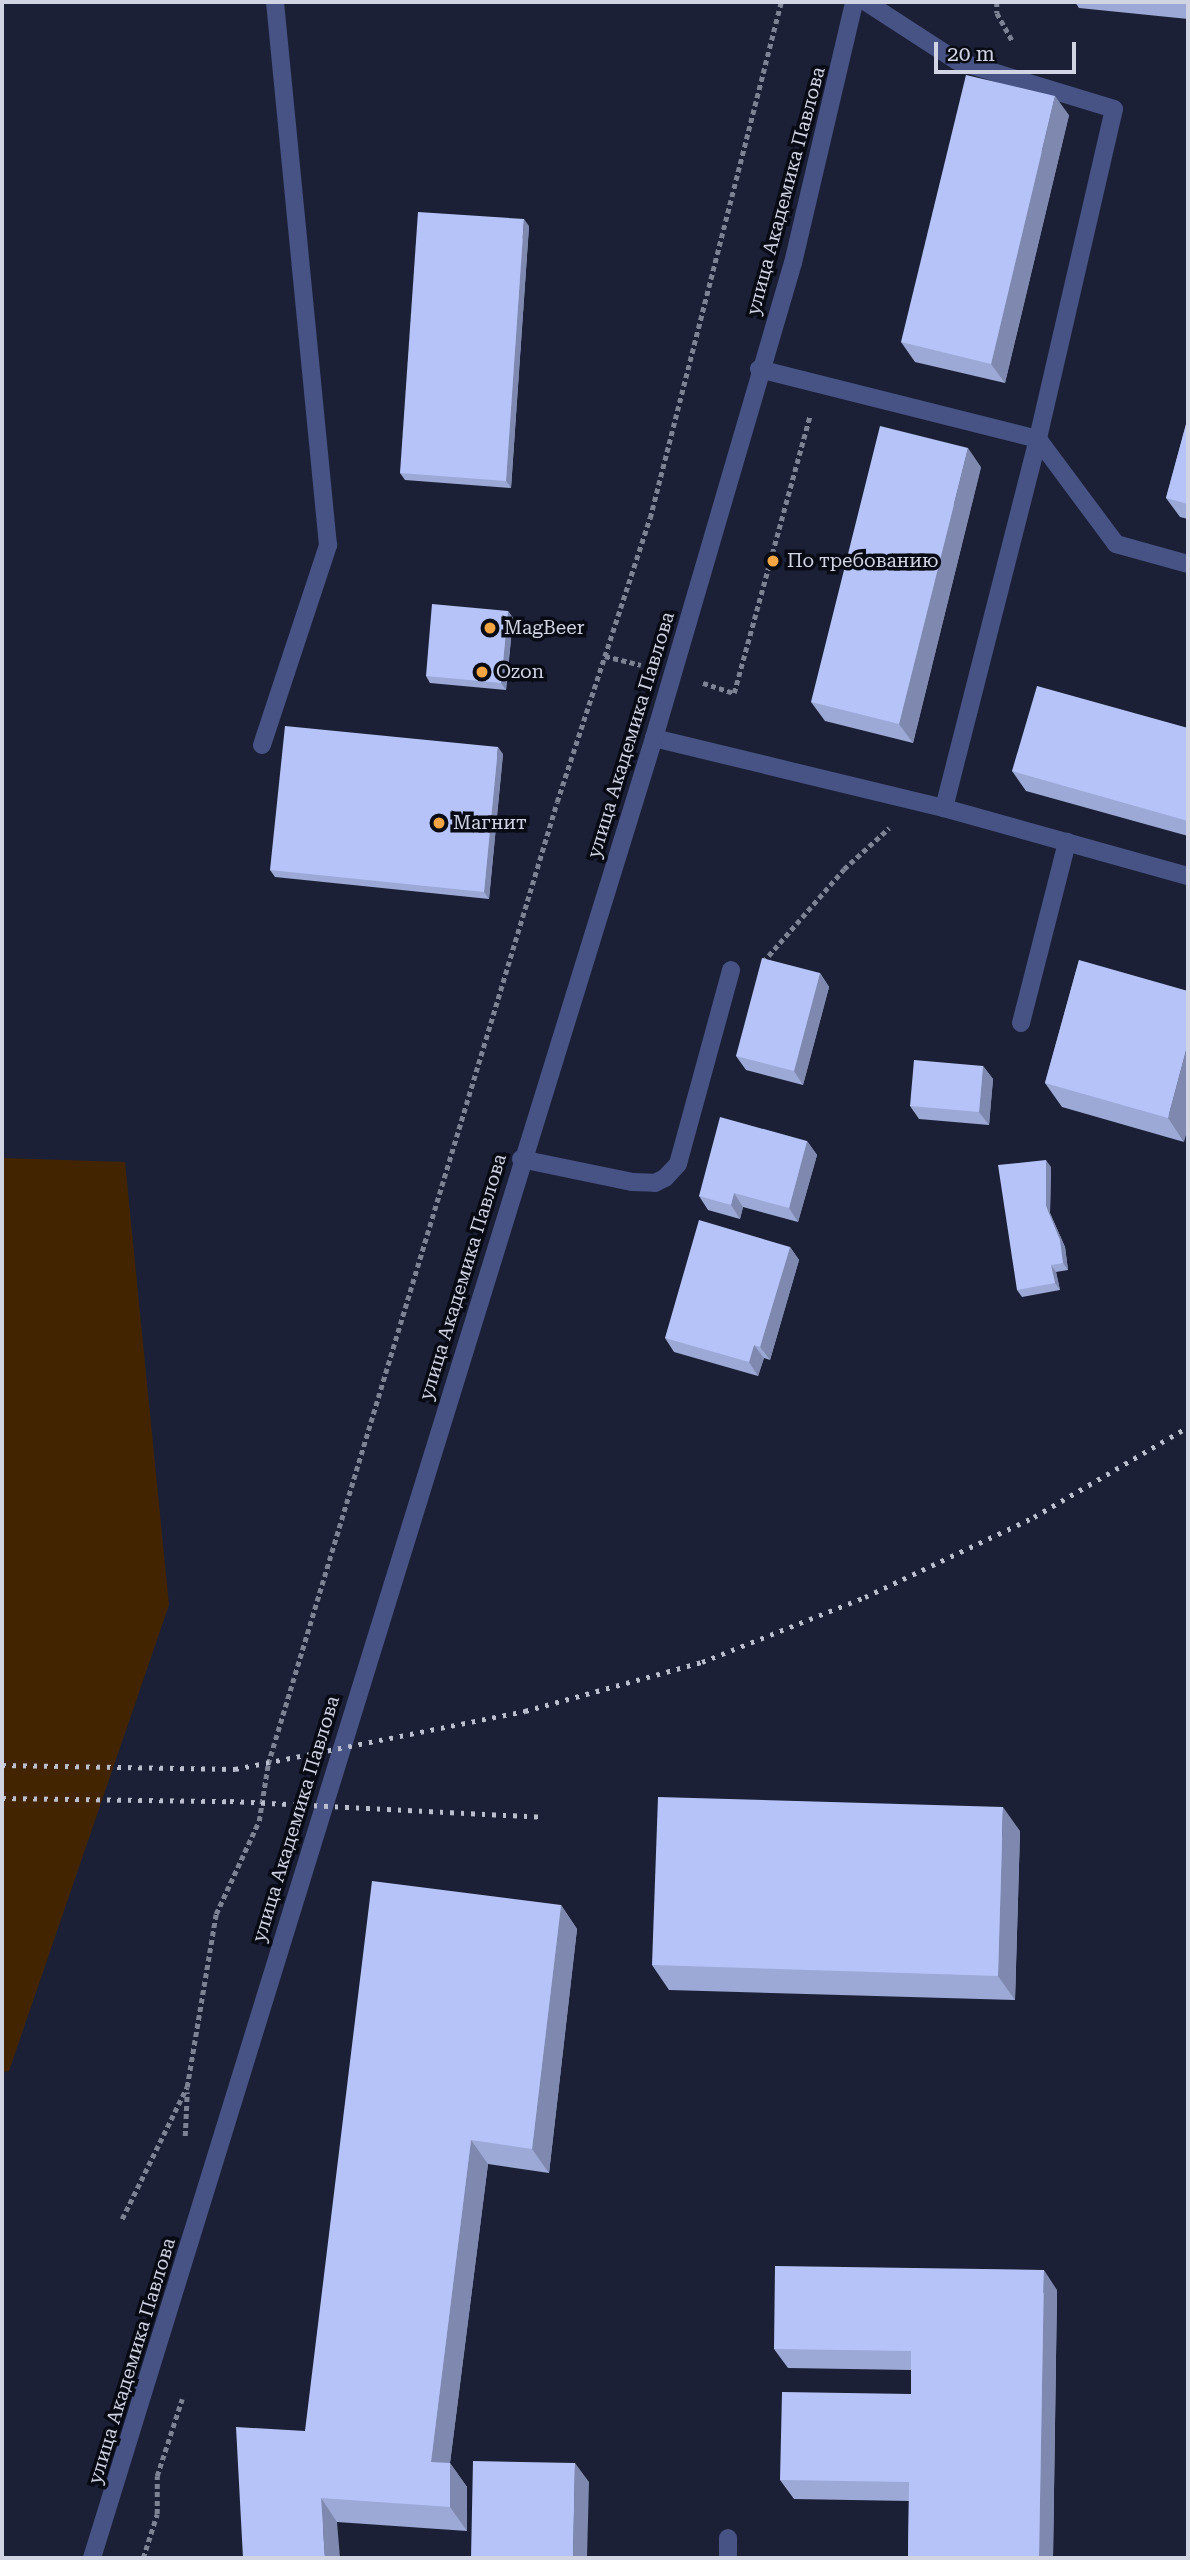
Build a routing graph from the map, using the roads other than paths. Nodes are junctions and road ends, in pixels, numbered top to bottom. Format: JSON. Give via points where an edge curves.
{"nodes":[{"id":1,"x":275,"y":2,"type":"edge"},
{"id":2,"x":854,"y":2,"type":"edge"},
{"id":3,"x":866,"y":2,"type":"edge"},
{"id":4,"x":759,"y":369,"type":"junction"},
{"id":5,"x":1038,"y":439,"type":"junction"},
{"id":6,"x":1188,"y":564,"type":"edge"},
{"id":7,"x":654,"y":738,"type":"junction"},
{"id":8,"x":262,"y":745,"type":"dead end"},
{"id":9,"x":944,"y":808,"type":"junction"},
{"id":10,"x":1067,"y":842,"type":"junction"},
{"id":11,"x":1188,"y":876,"type":"edge"},
{"id":12,"x":732,"y":970,"type":"dead end"},
{"id":13,"x":1021,"y":1023,"type":"dead end"},
{"id":14,"x":521,"y":1159,"type":"junction"},
{"id":15,"x":728,"y":2538,"type":"dead end"},
{"id":16,"x":92,"y":2558,"type":"edge"},
{"id":17,"x":728,"y":2558,"type":"edge"}],
"edges":[{"from":1,"to":8,"type":"street","via":[[328,545]]},
{"from":2,"to":4,"type":"street","name":"улица Академика Павлова","via":[[793,264]]},
{"from":3,"to":5,"type":"street","via":[[957,61],[1114,109]]},
{"from":4,"to":5,"type":"street"},
{"from":4,"to":7,"type":"street","name":"улица Академика Павлова"},
{"from":5,"to":6,"type":"street","via":[[1116,544]]},
{"from":5,"to":9,"type":"street"},
{"from":7,"to":9,"type":"street"},
{"from":7,"to":14,"type":"street","name":"улица Академика Павлова"},
{"from":9,"to":10,"type":"street"},
{"from":10,"to":11,"type":"street"},
{"from":10,"to":13,"type":"street"},
{"from":12,"to":14,"type":"street","via":[[678,1164],[665,1178],[655,1183],[632,1182]]},
{"from":14,"to":16,"type":"street","name":"улица Академика Павлова"},
{"from":15,"to":17,"type":"street"}]}
